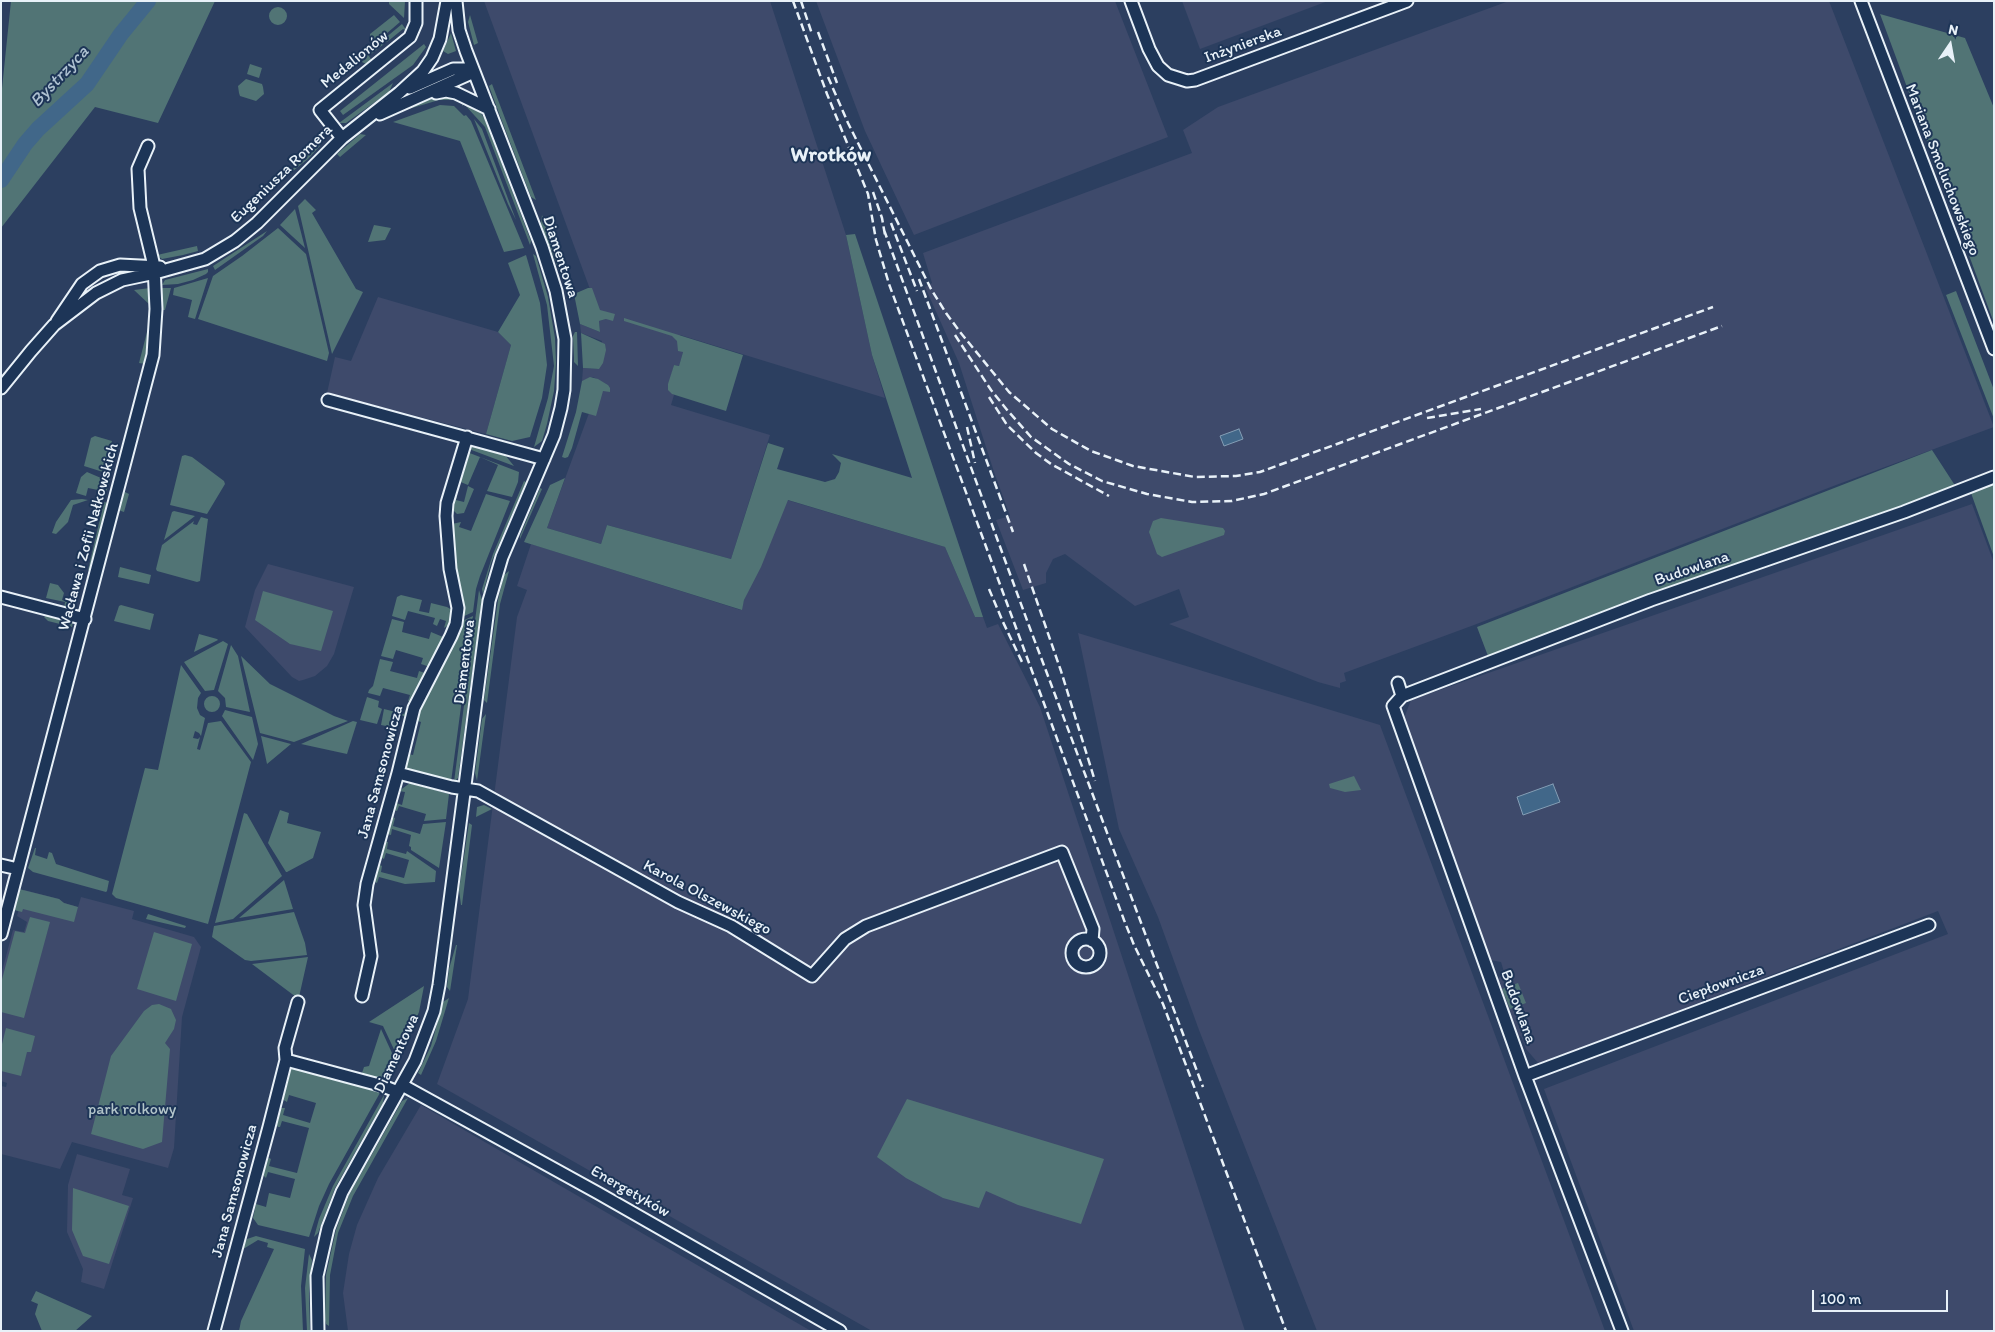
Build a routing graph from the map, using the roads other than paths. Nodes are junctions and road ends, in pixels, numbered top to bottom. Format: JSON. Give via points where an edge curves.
{"nodes":[{"id":1,"x":416,"y":1,"type":"edge"},
{"id":2,"x":447,"y":1,"type":"edge"},
{"id":3,"x":456,"y":1,"type":"edge"},
{"id":4,"x":1131,"y":1,"type":"edge"},
{"id":5,"x":1406,"y":1,"type":"edge"},
{"id":6,"x":1862,"y":1,"type":"edge"},
{"id":7,"x":474,"y":72,"type":"junction"},
{"id":8,"x":399,"y":93,"type":"junction"},
{"id":9,"x":424,"y":95,"type":"junction"},
{"id":10,"x":489,"y":109,"type":"junction"},
{"id":11,"x":362,"y":121,"type":"junction"},
{"id":12,"x":342,"y":138,"type":"junction"},
{"id":13,"x":148,"y":146,"type":"dead end"},
{"id":14,"x":155,"y":270,"type":"junction"},
{"id":15,"x":54,"y":325,"type":"junction"},
{"id":16,"x":1994,"y":349,"type":"edge"},
{"id":17,"x":1,"y":388,"type":"edge"},
{"id":18,"x":328,"y":400,"type":"dead end"},
{"id":19,"x":467,"y":437,"type":"junction"},
{"id":20,"x":544,"y":459,"type":"junction"},
{"id":21,"x":1994,"y":478,"type":"edge"},
{"id":22,"x":1,"y":597,"type":"edge"},
{"id":23,"x":85,"y":619,"type":"junction"},
{"id":24,"x":1398,"y":683,"type":"dead end"},
{"id":25,"x":1402,"y":696,"type":"junction"},
{"id":26,"x":398,"y":773,"type":"junction"},
{"id":27,"x":464,"y":789,"type":"junction"},
{"id":28,"x":1,"y":865,"type":"edge"},
{"id":29,"x":18,"y":869,"type":"junction"},
{"id":30,"x":1929,"y":925,"type":"dead end"},
{"id":31,"x":1,"y":934,"type":"edge"},
{"id":32,"x":1092,"y":941,"type":"dead end"},
{"id":33,"x":362,"y":996,"type":"dead end"},
{"id":34,"x":298,"y":1002,"type":"dead end"},
{"id":35,"x":286,"y":1060,"type":"junction"},
{"id":36,"x":1525,"y":1076,"type":"junction"},
{"id":37,"x":400,"y":1088,"type":"junction"},
{"id":38,"x":214,"y":1331,"type":"edge"},
{"id":39,"x":318,"y":1331,"type":"edge"},
{"id":40,"x":840,"y":1331,"type":"edge"},
{"id":41,"x":1622,"y":1331,"type":"edge"}],
"edges":[{"from":1,"to":12,"type":"street","name":"Medalionów","via":[[416,23],[410,37],[320,110]]},
{"from":2,"to":8,"type":"street","name":"Eugeniusza Romera","via":[[440,39],[432,58]]},
{"from":3,"to":7,"type":"street","name":"Diamentowa","via":[[459,30]]},
{"from":4,"to":5,"type":"street","name":"Inżynierska","via":[[1158,66],[1168,75],[1187,81]]},
{"from":6,"to":16,"type":"street","name":"Mariana Smoluchowskiego"},
{"from":7,"to":8,"type":"street","name":"Eugeniusza Romera","via":[[453,69]]},
{"from":7,"to":9,"type":"street","name":"Eugeniusza Romera"},
{"from":7,"to":10,"type":"street","name":"Diamentowa"},
{"from":8,"to":11,"type":"street","name":"Eugeniusza Romera"},
{"from":9,"to":10,"type":"street","name":"Eugeniusza Romera","via":[[446,91],[456,93]]},
{"from":9,"to":11,"type":"street","name":"Eugeniusza Romera"},
{"from":10,"to":20,"type":"street","name":"Diamentowa","via":[[545,255],[563,324],[565,363],[561,408]]},
{"from":11,"to":12,"type":"street","name":"Eugeniusza Romera"},
{"from":12,"to":14,"type":"street","name":"Eugeniusza Romera","via":[[235,241],[205,259]]},
{"from":13,"to":14,"type":"street","name":"Wacława i Zofii Nałkowskich","via":[[138,169],[140,208]]},
{"from":14,"to":15,"type":"street","name":"Eugeniusza Romera","via":[[96,293]]},
{"from":14,"to":15,"type":"street","name":"Eugeniusza Romera","via":[[120,265],[100,270],[77,290]]},
{"from":14,"to":23,"type":"street","name":"Wacława i Zofii Nałkowskich","via":[[156,331],[151,367]]},
{"from":15,"to":17,"type":"street","name":"Eugeniusza Romera"},
{"from":18,"to":19,"type":"street"},
{"from":19,"to":20,"type":"street"},
{"from":19,"to":26,"type":"street","name":"Jana Samsonowicza","via":[[446,516],[450,569],[458,608],[456,624],[414,708]]},
{"from":20,"to":27,"type":"street","name":"Diamentowa","via":[[493,585]]},
{"from":21,"to":25,"type":"street","name":"Budowlana","via":[[1651,600]]},
{"from":22,"to":23,"type":"street"},
{"from":23,"to":29,"type":"street","name":"Wacława i Zofii Nałkowskich"},
{"from":24,"to":25,"type":"street"},
{"from":25,"to":36,"type":"street","name":"Budowlana","via":[[1393,706]]},
{"from":26,"to":27,"type":"street"},
{"from":26,"to":33,"type":"street","name":"Jana Samsonowicza","via":[[366,891],[364,905],[371,956]]},
{"from":27,"to":32,"type":"street","name":"Karola Olszewskiego","via":[[494,799],[678,902],[731,926],[812,976],[845,939],[866,926],[1062,852],[1093,929]]},
{"from":27,"to":37,"type":"street","name":"Diamentowa","via":[[437,998],[422,1046]]},
{"from":28,"to":29,"type":"street"},
{"from":29,"to":31,"type":"street","name":"Wacława i Zofii Nałkowskich"},
{"from":30,"to":36,"type":"street","name":"Ciepłownicza"},
{"from":34,"to":35,"type":"street","name":"Jana Samsonowicza","via":[[285,1048]]},
{"from":35,"to":37,"type":"street","name":"Energetyków"},
{"from":35,"to":38,"type":"street","name":"Jana Samsonowicza"},
{"from":36,"to":41,"type":"street","name":"Budowlana"},
{"from":37,"to":39,"type":"street","name":"Diamentowa","via":[[342,1192],[328,1228],[318,1276]]},
{"from":37,"to":40,"type":"street","name":"Energetyków","via":[[598,1193]]}]}
